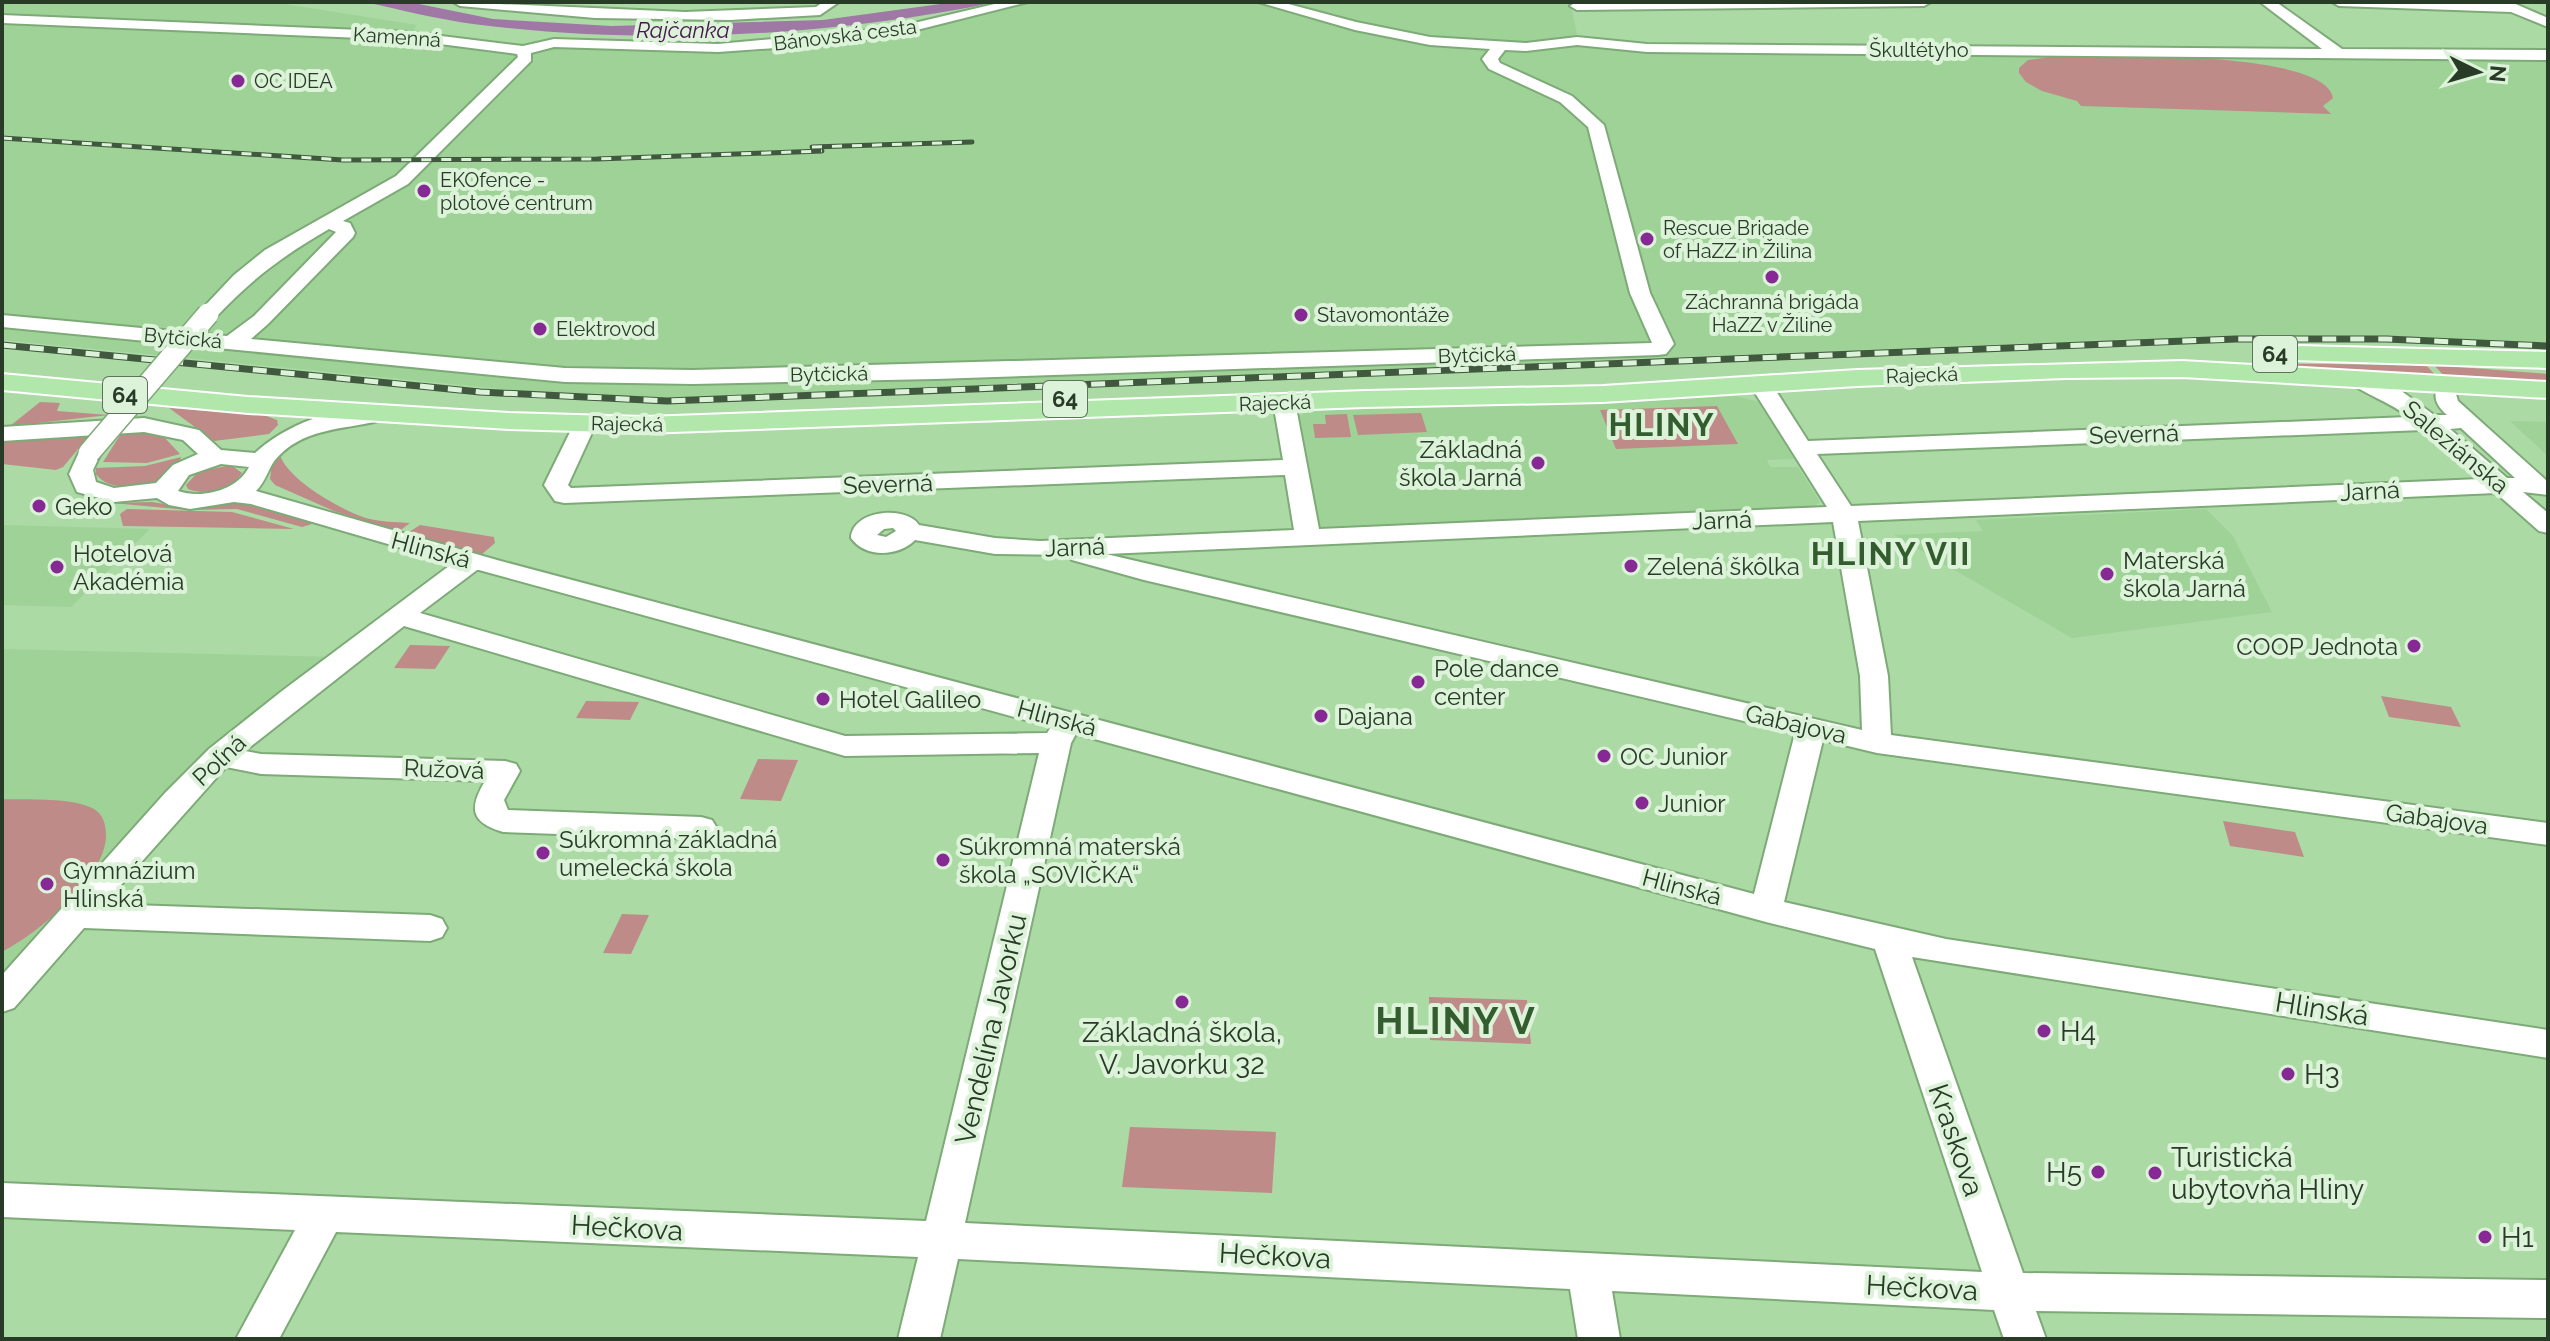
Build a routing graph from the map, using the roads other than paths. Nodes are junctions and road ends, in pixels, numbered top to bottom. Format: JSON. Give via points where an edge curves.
{"nodes":[{"id":1,"x":460,"y":2,"type":"edge"},
{"id":2,"x":575,"y":2,"type":"edge"},
{"id":3,"x":748,"y":2,"type":"edge"},
{"id":4,"x":832,"y":2,"type":"edge"},
{"id":5,"x":1021,"y":2,"type":"edge"},
{"id":6,"x":1265,"y":2,"type":"edge"},
{"id":7,"x":1924,"y":2,"type":"edge"},
{"id":8,"x":2267,"y":2,"type":"edge"},
{"id":9,"x":2339,"y":2,"type":"edge"},
{"id":10,"x":2509,"y":7,"type":"edge"},
{"id":11,"x":562,"y":12,"type":"junction"},
{"id":12,"x":2548,"y":13,"type":"edge"},
{"id":13,"x":729,"y":16,"type":"junction"},
{"id":14,"x":2,"y":19,"type":"edge"},
{"id":15,"x":1578,"y":19,"type":"edge"},
{"id":16,"x":2548,"y":23,"type":"edge"},
{"id":17,"x":1500,"y":47,"type":"junction"},
{"id":18,"x":523,"y":50,"type":"junction"},
{"id":19,"x":2339,"y":54,"type":"junction"},
{"id":20,"x":2548,"y":55,"type":"edge"},
{"id":21,"x":328,"y":223,"type":"junction"},
{"id":22,"x":2,"y":321,"type":"edge"},
{"id":23,"x":232,"y":343,"type":"junction"},
{"id":24,"x":2421,"y":356,"type":"junction"},
{"id":25,"x":2548,"y":360,"type":"edge"},
{"id":26,"x":2,"y":367,"type":"edge"},
{"id":27,"x":2548,"y":371,"type":"edge"},
{"id":28,"x":2358,"y":379,"type":"junction"},
{"id":29,"x":2,"y":382,"type":"edge"},
{"id":30,"x":2449,"y":384,"type":"junction"},
{"id":31,"x":1761,"y":385,"type":"junction"},
{"id":32,"x":2548,"y":390,"type":"edge"},
{"id":33,"x":1284,"y":402,"type":"junction"},
{"id":34,"x":248,"y":405,"type":"junction"},
{"id":35,"x":399,"y":414,"type":"junction"},
{"id":36,"x":2467,"y":421,"type":"junction"},
{"id":37,"x":2428,"y":422,"type":"junction"},
{"id":38,"x":144,"y":425,"type":"junction"},
{"id":39,"x":2,"y":434,"type":"edge"},
{"id":40,"x":579,"y":436,"type":"junction"},
{"id":41,"x":1801,"y":448,"type":"junction"},
{"id":42,"x":242,"y":464,"type":"junction"},
{"id":43,"x":187,"y":467,"type":"junction"},
{"id":44,"x":1295,"y":467,"type":"junction"},
{"id":45,"x":2502,"y":485,"type":"junction"},
{"id":46,"x":165,"y":489,"type":"junction"},
{"id":47,"x":2542,"y":490,"type":"edge"},
{"id":48,"x":231,"y":494,"type":"junction"},
{"id":49,"x":1844,"y":515,"type":"junction"},
{"id":50,"x":348,"y":525,"type":"junction"},
{"id":51,"x":2548,"y":526,"type":"edge"},
{"id":52,"x":909,"y":531,"type":"dead end"},
{"id":53,"x":1308,"y":537,"type":"junction"},
{"id":54,"x":1165,"y":544,"type":"junction"},
{"id":55,"x":1057,"y":548,"type":"junction"},
{"id":56,"x":472,"y":561,"type":"junction"},
{"id":57,"x":1144,"y":572,"type":"junction"},
{"id":58,"x":400,"y":616,"type":"junction"},
{"id":59,"x":1811,"y":728,"type":"junction"},
{"id":60,"x":1063,"y":733,"type":"junction"},
{"id":61,"x":1877,"y":743,"type":"junction"},
{"id":62,"x":220,"y":756,"type":"junction"},
{"id":63,"x":701,"y":828,"type":"dead end"},
{"id":64,"x":2548,"y":834,"type":"edge"},
{"id":65,"x":1766,"y":910,"type":"junction"},
{"id":66,"x":75,"y":915,"type":"junction"},
{"id":67,"x":430,"y":928,"type":"dead end"},
{"id":68,"x":1889,"y":941,"type":"junction"},
{"id":69,"x":2,"y":998,"type":"edge"},
{"id":70,"x":2548,"y":1044,"type":"edge"},
{"id":71,"x":2,"y":1200,"type":"edge"},
{"id":72,"x":325,"y":1213,"type":"junction"},
{"id":73,"x":941,"y":1240,"type":"junction"},
{"id":74,"x":1588,"y":1271,"type":"junction"},
{"id":75,"x":2008,"y":1292,"type":"junction"},
{"id":76,"x":2548,"y":1299,"type":"edge"},
{"id":77,"x":257,"y":1339,"type":"edge"},
{"id":78,"x":919,"y":1339,"type":"edge"},
{"id":79,"x":1599,"y":1339,"type":"edge"},
{"id":80,"x":2025,"y":1339,"type":"edge"}],
"edges":[{"from":1,"to":11,"type":"street"},
{"from":2,"to":11,"type":"street"},
{"from":3,"to":13,"type":"street"},
{"from":4,"to":13,"type":"street","via":[[820,11]]},
{"from":5,"to":18,"type":"street","name":"Bánovská cesta","via":[[893,32],[803,42],[718,48],[554,43]]},
{"from":6,"to":17,"type":"street","via":[[1382,32]]},
{"from":7,"to":15,"type":"street"},
{"from":8,"to":19,"type":"street"},
{"from":9,"to":10,"type":"street"},
{"from":10,"to":12,"type":"street"},
{"from":10,"to":16,"type":"street"},
{"from":11,"to":13,"type":"street"},
{"from":14,"to":18,"type":"street","name":"Kamenná","via":[[409,36]]},
{"from":15,"to":17,"type":"street","name":"Škultétyho","via":[[1555,46]]},
{"from":15,"to":19,"type":"street","name":"Škultétyho","via":[[1647,48]]},
{"from":17,"to":23,"type":"street","name":"Bytčická","via":[[1490,59],[1494,66],[1566,99],[1596,125],[1640,293],[1663,344],[1658,349],[626,378]]},
{"from":18,"to":21,"type":"street","via":[[526,58],[402,180]]},
{"from":19,"to":20,"type":"street","name":"Škultétyho"},
{"from":21,"to":23,"type":"street","via":[[346,233]]},
{"from":21,"to":46,"type":"street","bridge":true,"via":[[260,263],[208,314],[89,453],[81,470],[81,479],[94,492],[132,495]]},
{"from":22,"to":23,"type":"street","name":"Bytčická"},
{"from":24,"to":25,"type":"main road"},
{"from":24,"to":26,"type":"main road","name":"Rajecká","number":"64","via":[[2128,356],[1651,379],[699,412],[520,408],[168,385]]},
{"from":24,"to":27,"type":"main road"},
{"from":28,"to":30,"type":"main road","name":"Rajecká","number":"64"},
{"from":28,"to":31,"type":"main road","name":"Rajecká","number":"64","via":[[2182,369],[2066,370]]},
{"from":28,"to":37,"type":"street","name":"Saleziánska","via":[[2388,392]]},
{"from":29,"to":34,"type":"main road","name":"Rajecká","number":"64"},
{"from":30,"to":32,"type":"main road","name":"Rajecká","number":"64"},
{"from":30,"to":36,"type":"street","name":"Saleziánska","via":[[2448,404]]},
{"from":31,"to":33,"type":"main road","name":"Rajecká","number":"64"},
{"from":31,"to":41,"type":"street"},
{"from":33,"to":40,"type":"main road","name":"Rajecká","number":"64","via":[[734,424]]},
{"from":33,"to":44,"type":"street"},
{"from":34,"to":35,"type":"main road","name":"Rajecká","number":"64"},
{"from":34,"to":42,"type":"street","via":[[283,416],[286,422]]},
{"from":35,"to":40,"type":"main road","name":"Rajecká","number":"64"},
{"from":35,"to":42,"type":"street","via":[[311,424]]},
{"from":36,"to":37,"type":"street","name":"Severná"},
{"from":36,"to":47,"type":"street","name":"Saleziánska"},
{"from":37,"to":41,"type":"street","name":"Severná"},
{"from":37,"to":45,"type":"street","name":"Saleziánska"},
{"from":38,"to":39,"type":"street","name":"Hlinská"},
{"from":38,"to":42,"type":"street","name":"Hlinská","via":[[191,435]]},
{"from":38,"to":43,"type":"street","via":[[176,441],[186,453]]},
{"from":40,"to":44,"type":"street","name":"Severná","via":[[556,485],[564,496]]},
{"from":41,"to":49,"type":"street"},
{"from":42,"to":43,"type":"street"},
{"from":42,"to":48,"type":"street"},
{"from":42,"to":50,"type":"street","name":"Hlinská"},
{"from":43,"to":46,"type":"street"},
{"from":44,"to":53,"type":"street"},
{"from":45,"to":47,"type":"street","name":"Jarná"},
{"from":45,"to":49,"type":"street","name":"Jarná"},
{"from":45,"to":51,"type":"street","name":"Saleziánska"},
{"from":46,"to":48,"type":"street","via":[[174,500],[185,502]]},
{"from":48,"to":50,"type":"street","name":"Hlinská"},
{"from":49,"to":53,"type":"street","name":"Jarná"},
{"from":49,"to":61,"type":"street","via":[[1874,676]]},
{"from":50,"to":56,"type":"street","name":"Hlinská"},
{"from":52,"to":55,"type":"street","name":"Jarná","via":[[995,546]]},
{"from":53,"to":54,"type":"street","name":"Jarná"},
{"from":54,"to":55,"type":"street","name":"Jarná"},
{"from":54,"to":57,"type":"street"},
{"from":55,"to":57,"type":"street","name":"Gabajova"},
{"from":56,"to":58,"type":"street","name":"Poľná"},
{"from":56,"to":60,"type":"street","name":"Hlinská"},
{"from":57,"to":59,"type":"street","name":"Gabajova"},
{"from":58,"to":60,"type":"street","name":"Hlinská","via":[[845,746]]},
{"from":58,"to":62,"type":"street","name":"Poľná"},
{"from":59,"to":61,"type":"street","name":"Gabajova"},
{"from":59,"to":65,"type":"street"},
{"from":60,"to":65,"type":"street","name":"Hlinská"},
{"from":60,"to":73,"type":"street","name":"Vendelína Javorku"},
{"from":61,"to":64,"type":"street","name":"Gabajova"},
{"from":62,"to":63,"type":"street","name":"Ružová","via":[[261,764],[505,771],[489,800],[491,815],[503,821]]},
{"from":62,"to":66,"type":"street","name":"Poľná"},
{"from":65,"to":68,"type":"street","name":"Hlinská"},
{"from":66,"to":67,"type":"street"},
{"from":66,"to":69,"type":"street","name":"Poľná"},
{"from":68,"to":70,"type":"street","name":"Hlinská"},
{"from":68,"to":75,"type":"street","name":"Kraskova"},
{"from":71,"to":72,"type":"street","name":"Hečkova"},
{"from":72,"to":73,"type":"street","name":"Hečkova"},
{"from":72,"to":77,"type":"street"},
{"from":73,"to":74,"type":"street","name":"Hečkova"},
{"from":73,"to":78,"type":"street","name":"Vendelína Javorku"},
{"from":74,"to":75,"type":"street","name":"Hečkova"},
{"from":74,"to":79,"type":"street"},
{"from":75,"to":76,"type":"street","name":"Hečkova"},
{"from":75,"to":80,"type":"street","name":"Kraskova"}]}
